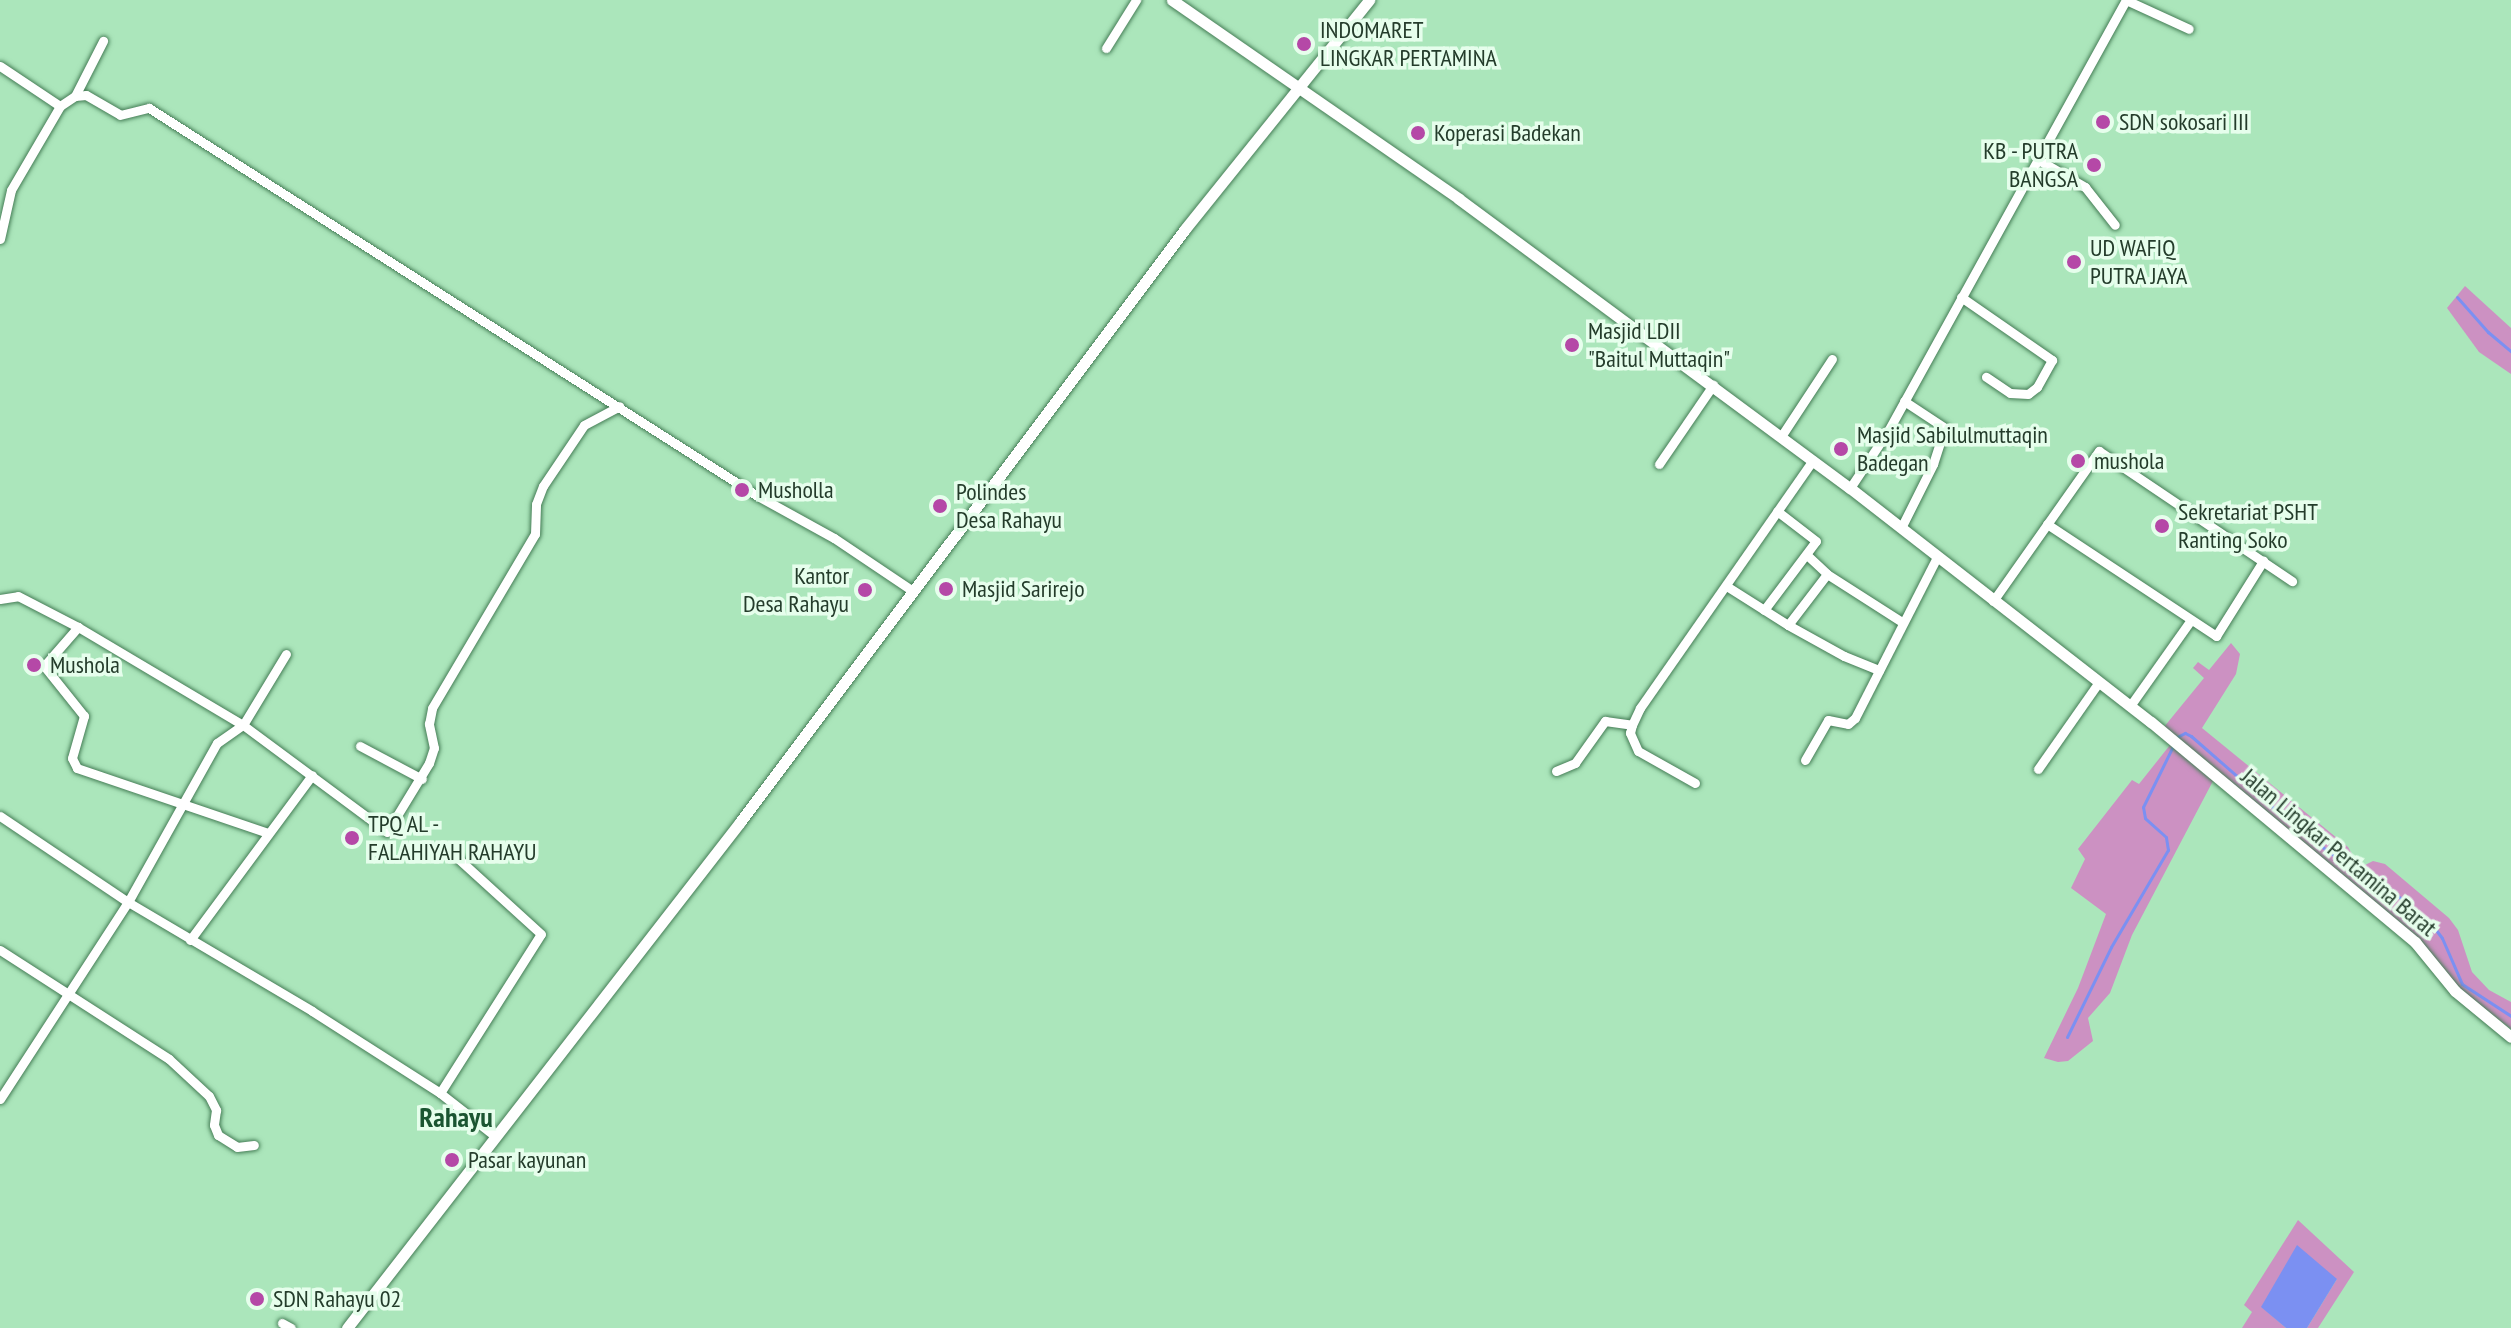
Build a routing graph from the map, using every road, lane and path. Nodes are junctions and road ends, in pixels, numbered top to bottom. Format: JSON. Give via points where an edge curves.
{"nodes":[{"id":1,"x":1136,"y":0,"type":"edge"},
{"id":2,"x":1172,"y":0,"type":"edge"},
{"id":3,"x":1369,"y":0,"type":"edge"},
{"id":4,"x":2126,"y":0,"type":"edge"},
{"id":5,"x":2189,"y":29,"type":"dead end"},
{"id":6,"x":103,"y":41,"type":"dead end"},
{"id":7,"x":1106,"y":48,"type":"dead end"},
{"id":8,"x":0,"y":66,"type":"edge"},
{"id":9,"x":1301,"y":89,"type":"junction"},
{"id":10,"x":75,"y":96,"type":"junction"},
{"id":11,"x":60,"y":106,"type":"junction"},
{"id":12,"x":2037,"y":159,"type":"junction"},
{"id":13,"x":2115,"y":225,"type":"dead end"},
{"id":14,"x":0,"y":239,"type":"edge"},
{"id":15,"x":1961,"y":297,"type":"junction"},
{"id":16,"x":1832,"y":359,"type":"dead end"},
{"id":17,"x":1986,"y":377,"type":"dead end"},
{"id":18,"x":1713,"y":385,"type":"junction"},
{"id":19,"x":1904,"y":401,"type":"junction"},
{"id":20,"x":619,"y":406,"type":"junction"},
{"id":21,"x":1782,"y":435,"type":"junction"},
{"id":22,"x":1813,"y":460,"type":"junction"},
{"id":23,"x":1659,"y":464,"type":"dead end"},
{"id":24,"x":1850,"y":488,"type":"junction"},
{"id":25,"x":1777,"y":511,"type":"junction"},
{"id":26,"x":2047,"y":524,"type":"junction"},
{"id":27,"x":1901,"y":528,"type":"junction"},
{"id":28,"x":1808,"y":556,"type":"junction"},
{"id":29,"x":1937,"y":557,"type":"junction"},
{"id":30,"x":2263,"y":561,"type":"junction"},
{"id":31,"x":1827,"y":574,"type":"junction"},
{"id":32,"x":2292,"y":581,"type":"dead end"},
{"id":33,"x":1728,"y":587,"type":"junction"},
{"id":34,"x":913,"y":591,"type":"junction"},
{"id":35,"x":0,"y":599,"type":"edge"},
{"id":36,"x":1993,"y":601,"type":"junction"},
{"id":37,"x":1764,"y":610,"type":"junction"},
{"id":38,"x":2191,"y":620,"type":"junction"},
{"id":39,"x":1902,"y":622,"type":"junction"},
{"id":40,"x":1788,"y":625,"type":"junction"},
{"id":41,"x":78,"y":627,"type":"junction"},
{"id":42,"x":286,"y":654,"type":"dead end"},
{"id":43,"x":1879,"y":670,"type":"junction"},
{"id":44,"x":2099,"y":682,"type":"junction"},
{"id":45,"x":2130,"y":706,"type":"junction"},
{"id":46,"x":243,"y":725,"type":"junction"},
{"id":47,"x":1632,"y":725,"type":"junction"},
{"id":48,"x":360,"y":746,"type":"dead end"},
{"id":49,"x":1805,"y":760,"type":"dead end"},
{"id":50,"x":2038,"y":769,"type":"dead end"},
{"id":51,"x":1556,"y":771,"type":"dead end"},
{"id":52,"x":312,"y":775,"type":"junction"},
{"id":53,"x":422,"y":779,"type":"junction"},
{"id":54,"x":1695,"y":783,"type":"dead end"},
{"id":55,"x":184,"y":803,"type":"junction"},
{"id":56,"x":0,"y":816,"type":"edge"},
{"id":57,"x":268,"y":833,"type":"junction"},
{"id":58,"x":451,"y":852,"type":"dead end"},
{"id":59,"x":128,"y":902,"type":"junction"},
{"id":60,"x":190,"y":940,"type":"junction"},
{"id":61,"x":0,"y":950,"type":"edge"},
{"id":62,"x":70,"y":995,"type":"junction"},
{"id":63,"x":2511,"y":1037,"type":"edge"},
{"id":64,"x":440,"y":1093,"type":"junction"},
{"id":65,"x":0,"y":1099,"type":"edge"},
{"id":66,"x":495,"y":1136,"type":"junction"},
{"id":67,"x":254,"y":1145,"type":"dead end"},
{"id":68,"x":347,"y":1328,"type":"edge"}],
"edges":[{"from":1,"to":7,"type":"street"},
{"from":2,"to":9,"type":"street","name":"Jalan Lingkar Pertamina Barat"},
{"from":3,"to":9,"type":"street"},
{"from":4,"to":5,"type":"street"},
{"from":4,"to":12,"type":"street"},
{"from":6,"to":10,"type":"street"},
{"from":8,"to":11,"type":"street"},
{"from":9,"to":18,"type":"street","name":"Jalan Lingkar Pertamina Barat"},
{"from":9,"to":34,"type":"street","via":[[1185,229]]},
{"from":10,"to":11,"type":"street"},
{"from":10,"to":20,"type":"street","via":[[91,96],[120,115],[149,108]]},
{"from":11,"to":14,"type":"street","via":[[11,190]]},
{"from":12,"to":13,"type":"street","via":[[2085,187]]},
{"from":12,"to":15,"type":"street"},
{"from":15,"to":17,"type":"street","via":[[2052,360],[2028,394],[2010,393]]},
{"from":15,"to":19,"type":"street"},
{"from":16,"to":21,"type":"street"},
{"from":18,"to":21,"type":"street","name":"Jalan Lingkar Pertamina Barat"},
{"from":18,"to":23,"type":"street"},
{"from":19,"to":24,"type":"street"},
{"from":19,"to":27,"type":"street","via":[[1945,429]]},
{"from":20,"to":34,"type":"street"},
{"from":20,"to":53,"type":"street","via":[[584,425],[543,486],[535,534],[432,708],[434,748]]},
{"from":21,"to":22,"type":"street","name":"Jalan Lingkar Pertamina Barat"},
{"from":22,"to":24,"type":"street","name":"Jalan Lingkar Pertamina Barat"},
{"from":22,"to":25,"type":"street"},
{"from":24,"to":27,"type":"street","name":"Jalan Lingkar Pertamina Barat"},
{"from":25,"to":28,"type":"street","via":[[1814,536]]},
{"from":25,"to":33,"type":"street"},
{"from":26,"to":30,"type":"street","via":[[2099,451]]},
{"from":26,"to":36,"type":"street"},
{"from":26,"to":38,"type":"street"},
{"from":27,"to":29,"type":"street","name":"Jalan Lingkar Pertamina Barat"},
{"from":28,"to":31,"type":"street"},
{"from":28,"to":37,"type":"street"},
{"from":29,"to":36,"type":"street","name":"Jalan Lingkar Pertamina Barat"},
{"from":29,"to":39,"type":"street"},
{"from":30,"to":32,"type":"street"},
{"from":30,"to":38,"type":"street","via":[[2219,634]]},
{"from":31,"to":39,"type":"street"},
{"from":31,"to":40,"type":"street"},
{"from":33,"to":37,"type":"street"},
{"from":33,"to":47,"type":"street"},
{"from":34,"to":66,"type":"street"},
{"from":35,"to":41,"type":"street","via":[[18,596]]},
{"from":36,"to":44,"type":"street","name":"Jalan Lingkar Pertamina Barat"},
{"from":37,"to":40,"type":"street"},
{"from":38,"to":45,"type":"street"},
{"from":39,"to":43,"type":"street"},
{"from":40,"to":43,"type":"street"},
{"from":41,"to":46,"type":"street"},
{"from":41,"to":55,"type":"street","via":[[44,668],[84,716],[72,758],[75,766]]},
{"from":42,"to":46,"type":"street"},
{"from":43,"to":49,"type":"street","via":[[1855,718],[1848,724],[1828,720]]},
{"from":44,"to":45,"type":"street","name":"Jalan Lingkar Pertamina Barat"},
{"from":44,"to":50,"type":"street"},
{"from":45,"to":63,"type":"street","name":"Jalan Lingkar Pertamina Barat","via":[[2415,942],[2455,991]]},
{"from":46,"to":52,"type":"street"},
{"from":46,"to":55,"type":"street","via":[[217,743]]},
{"from":47,"to":51,"type":"street","via":[[1605,721],[1575,763]]},
{"from":47,"to":54,"type":"street","via":[[1638,751]]},
{"from":48,"to":53,"type":"street"},
{"from":52,"to":53,"type":"street","via":[[384,832],[391,830]]},
{"from":52,"to":57,"type":"street"},
{"from":55,"to":57,"type":"street"},
{"from":55,"to":59,"type":"street"},
{"from":56,"to":59,"type":"street"},
{"from":57,"to":60,"type":"street"},
{"from":58,"to":64,"type":"street","via":[[541,934]]},
{"from":59,"to":60,"type":"street"},
{"from":59,"to":62,"type":"street"},
{"from":60,"to":64,"type":"street"},
{"from":61,"to":62,"type":"street"},
{"from":62,"to":65,"type":"street"},
{"from":62,"to":67,"type":"street","via":[[169,1059],[209,1096],[216,1110],[214,1125],[223,1140],[237,1147]]},
{"from":64,"to":66,"type":"street"},
{"from":66,"to":68,"type":"street"}]}
